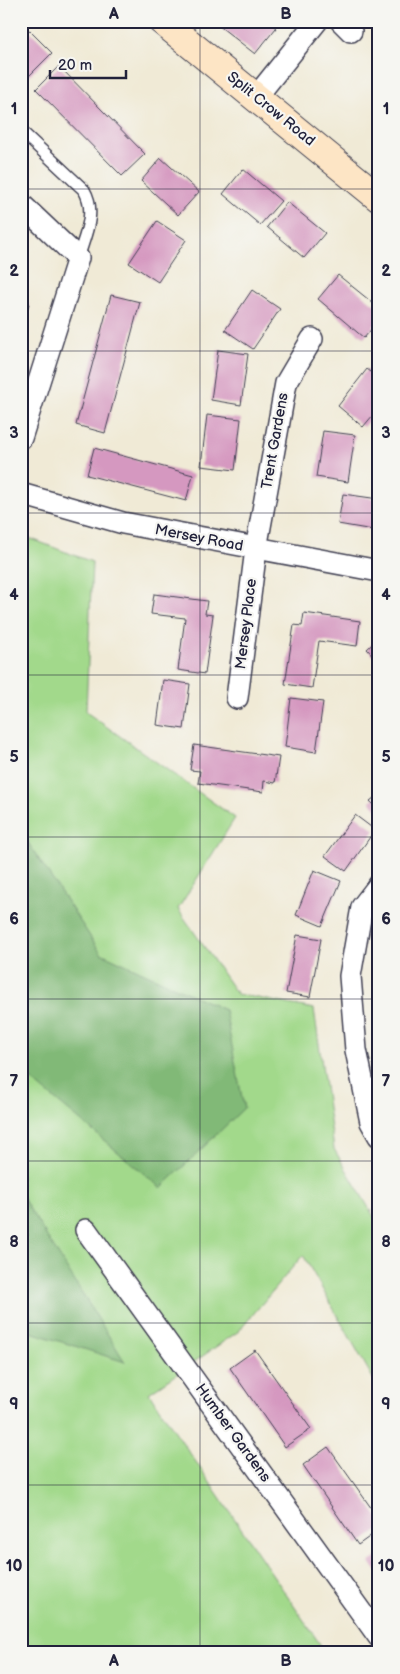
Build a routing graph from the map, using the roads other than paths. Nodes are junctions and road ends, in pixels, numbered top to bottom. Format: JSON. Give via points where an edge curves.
{"nodes":[{"id":1,"x":162,"y":21,"type":"edge"},
{"id":2,"x":317,"y":21,"type":"edge"},
{"id":3,"x":257,"y":96,"type":"junction"},
{"id":4,"x":21,"y":130,"type":"edge"},
{"id":5,"x":379,"y":198,"type":"edge"},
{"id":6,"x":21,"y":204,"type":"edge"},
{"id":7,"x":78,"y":258,"type":"junction"},
{"id":8,"x":312,"y":340,"type":"dead end"},
{"id":9,"x":21,"y":438,"type":"edge"},
{"id":10,"x":21,"y":494,"type":"edge"},
{"id":11,"x":256,"y":549,"type":"junction"},
{"id":12,"x":379,"y":571,"type":"edge"},
{"id":13,"x":236,"y":698,"type":"dead end"},
{"id":14,"x":379,"y":885,"type":"edge"},
{"id":15,"x":379,"y":1136,"type":"edge"},
{"id":16,"x":86,"y":1230,"type":"dead end"},
{"id":17,"x":379,"y":1637,"type":"edge"}],
"edges":[{"from":1,"to":3,"type":"street","name":"Split Crow Road"},
{"from":2,"to":3,"type":"street"},
{"from":3,"to":5,"type":"street","name":"Split Crow Road"},
{"from":4,"to":7,"type":"lane","via":[[84,190],[91,201],[91,216]]},
{"from":6,"to":7,"type":"street"},
{"from":7,"to":9,"type":"street"},
{"from":8,"to":11,"type":"street","name":"Trent Gardens","via":[[286,383]]},
{"from":10,"to":11,"type":"street","name":"Mersey Road","via":[[123,523]]},
{"from":11,"to":12,"type":"street","name":"Mersey Road"},
{"from":11,"to":13,"type":"street","name":"Mersey Place"},
{"from":14,"to":15,"type":"street","via":[[362,907],[350,976],[356,1050],[371,1122]]},
{"from":16,"to":17,"type":"street","name":"Humber Gardens"}]}
